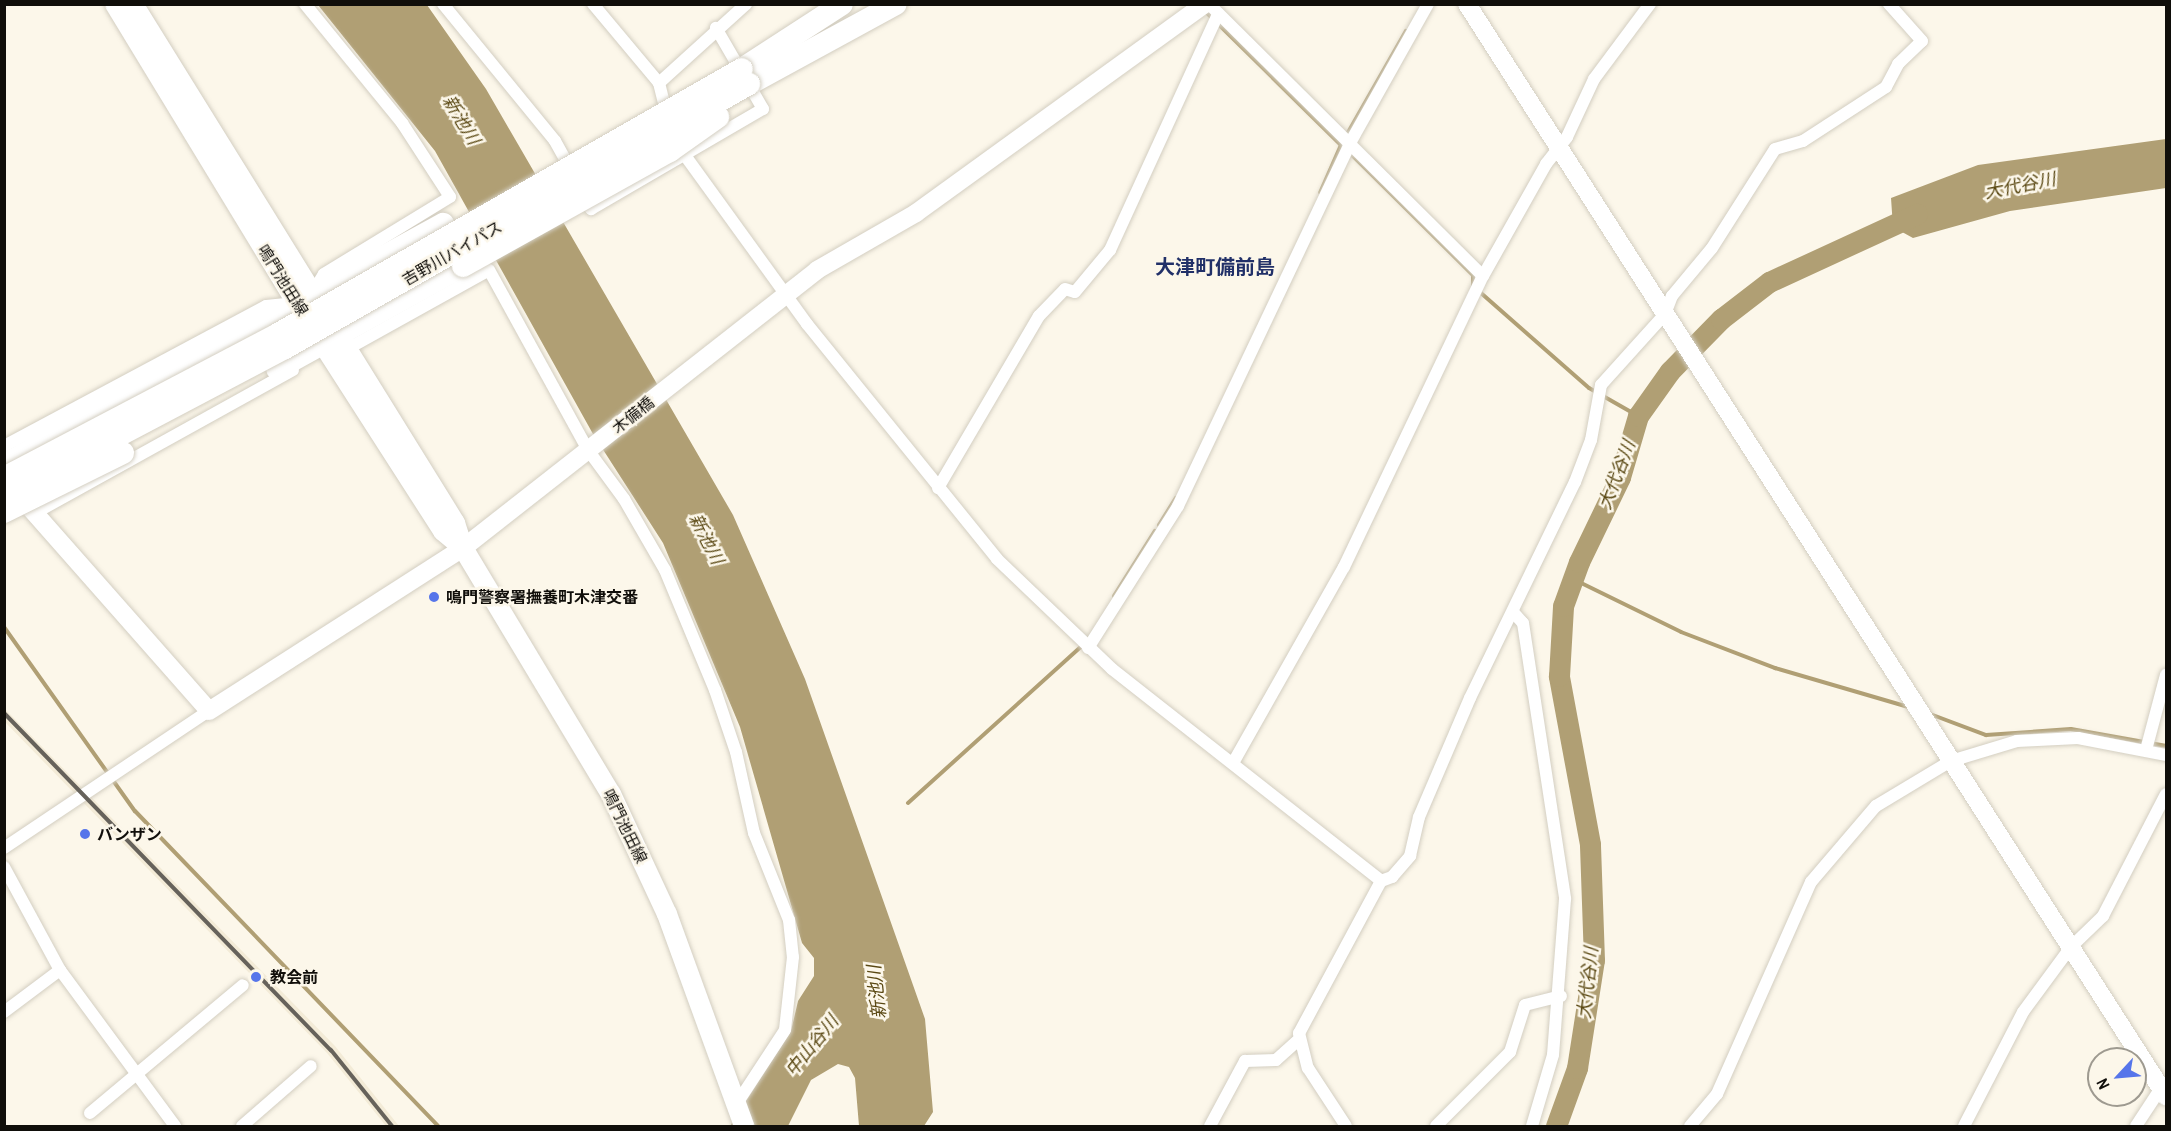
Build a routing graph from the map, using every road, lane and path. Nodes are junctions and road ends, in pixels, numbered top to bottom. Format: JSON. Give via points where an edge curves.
{"nodes":[{"id":1,"x":115,"y":4,"type":"edge"},
{"id":2,"x":133,"y":4,"type":"edge"},
{"id":3,"x":305,"y":4,"type":"edge"},
{"id":4,"x":443,"y":4,"type":"edge"},
{"id":5,"x":593,"y":4,"type":"edge"},
{"id":6,"x":746,"y":4,"type":"edge"},
{"id":7,"x":896,"y":4,"type":"edge"},
{"id":8,"x":1428,"y":4,"type":"edge"},
{"id":9,"x":1467,"y":4,"type":"edge"},
{"id":10,"x":1650,"y":4,"type":"edge"},
{"id":11,"x":1889,"y":4,"type":"edge"},
{"id":12,"x":841,"y":5,"type":"edge"},
{"id":13,"x":1211,"y":8,"type":"edge"},
{"id":14,"x":717,"y":28,"type":"junction"},
{"id":15,"x":746,"y":76,"type":"junction"},
{"id":16,"x":659,"y":82,"type":"junction"},
{"id":17,"x":1350,"y":144,"type":"junction"},
{"id":18,"x":1559,"y":149,"type":"junction"},
{"id":19,"x":682,"y":158,"type":"junction"},
{"id":20,"x":1483,"y":276,"type":"junction"},
{"id":21,"x":786,"y":295,"type":"junction"},
{"id":22,"x":304,"y":298,"type":"junction"},
{"id":23,"x":1669,"y":319,"type":"junction"},
{"id":24,"x":338,"y":343,"type":"junction"},
{"id":25,"x":4,"y":446,"type":"edge"},
{"id":26,"x":591,"y":448,"type":"junction"},
{"id":27,"x":4,"y":465,"type":"edge"},
{"id":28,"x":4,"y":479,"type":"edge"},
{"id":29,"x":938,"y":488,"type":"junction"},
{"id":30,"x":4,"y":496,"type":"edge"},
{"id":31,"x":4,"y":512,"type":"edge"},
{"id":32,"x":35,"y":513,"type":"junction"},
{"id":33,"x":463,"y":548,"type":"junction"},
{"id":34,"x":1513,"y":612,"type":"junction"},
{"id":35,"x":1088,"y":648,"type":"junction"},
{"id":36,"x":2166,"y":675,"type":"edge"},
{"id":37,"x":209,"y":711,"type":"junction"},
{"id":38,"x":2146,"y":750,"type":"junction"},
{"id":39,"x":2166,"y":755,"type":"edge"},
{"id":40,"x":1951,"y":761,"type":"junction"},
{"id":41,"x":1233,"y":763,"type":"junction"},
{"id":42,"x":2166,"y":794,"type":"edge"},
{"id":43,"x":4,"y":848,"type":"edge"},
{"id":44,"x":4,"y":867,"type":"edge"},
{"id":45,"x":1380,"y":880,"type":"junction"},
{"id":46,"x":2071,"y":947,"type":"junction"},
{"id":47,"x":60,"y":970,"type":"junction"},
{"id":48,"x":243,"y":985,"type":"dead end"},
{"id":49,"x":1561,"y":996,"type":"junction"},
{"id":50,"x":4,"y":1012,"type":"edge"},
{"id":51,"x":1298,"y":1040,"type":"junction"},
{"id":52,"x":311,"y":1066,"type":"dead end"},
{"id":53,"x":134,"y":1072,"type":"junction"},
{"id":54,"x":2164,"y":1092,"type":"edge"},
{"id":55,"x":90,"y":1113,"type":"dead end"},
{"id":56,"x":739,"y":1114,"type":"edge"},
{"id":57,"x":175,"y":1126,"type":"edge"},
{"id":58,"x":242,"y":1126,"type":"edge"},
{"id":59,"x":1210,"y":1126,"type":"edge"},
{"id":60,"x":1346,"y":1126,"type":"edge"},
{"id":61,"x":1436,"y":1126,"type":"edge"},
{"id":62,"x":1532,"y":1126,"type":"edge"},
{"id":63,"x":1690,"y":1126,"type":"edge"},
{"id":64,"x":1964,"y":1126,"type":"edge"},
{"id":65,"x":2136,"y":1126,"type":"edge"}],
"edges":[{"from":1,"to":22,"type":"main road","name":"鳴門池田線"},
{"from":2,"to":22,"type":"main road","name":"鳴門池田線"},
{"from":3,"to":22,"type":"street","via":[[402,123],[450,197],[324,274]]},
{"from":4,"to":19,"type":"street","via":[[555,141],[591,208]]},
{"from":5,"to":16,"type":"street"},
{"from":6,"to":14,"type":"street"},
{"from":7,"to":15,"type":"highway","name":"吉野川バイパス","via":[[793,61]]},
{"from":8,"to":17,"type":"street"},
{"from":9,"to":18,"type":"street"},
{"from":10,"to":18,"type":"street","via":[[1594,80]]},
{"from":11,"to":23,"type":"street","via":[[1922,41],[1898,64],[1886,87],[1803,141],[1775,149],[1712,248],[1672,296]]},
{"from":12,"to":15,"type":"highway","name":"吉野川バイパス"},
{"from":13,"to":17,"type":"street"},
{"from":13,"to":21,"type":"street","name":"木備橋","via":[[916,213],[855,244]]},
{"from":13,"to":29,"type":"street","via":[[1110,250],[1075,292],[1065,289],[1040,316]]},
{"from":14,"to":16,"type":"street"},
{"from":14,"to":19,"type":"street","via":[[763,109]]},
{"from":15,"to":22,"type":"highway","via":[[622,119],[442,224]]},
{"from":15,"to":24,"type":"highway","bridge":true,"via":[[670,151],[463,266]]},
{"from":15,"to":28,"type":"highway","name":"吉野川バイパス","bridge":true,"via":[[278,334]]},
{"from":15,"to":30,"type":"highway","name":"吉野川バイパス","bridge":true,"via":[[285,348]]},
{"from":16,"to":19,"type":"street"},
{"from":17,"to":20,"type":"street"},
{"from":17,"to":35,"type":"street","via":[[1178,506]]},
{"from":18,"to":20,"type":"street"},
{"from":18,"to":23,"type":"street"},
{"from":19,"to":21,"type":"street"},
{"from":20,"to":41,"type":"street","via":[[1344,567]]},
{"from":21,"to":26,"type":"street","name":"木備橋"},
{"from":21,"to":29,"type":"street"},
{"from":22,"to":24,"type":"main road","name":"鳴門池田線"},
{"from":22,"to":25,"type":"street","via":[[266,306]]},
{"from":22,"to":27,"type":"highway"},
{"from":23,"to":34,"type":"street","via":[[1601,385],[1591,440],[1575,482]]},
{"from":23,"to":40,"type":"street"},
{"from":24,"to":26,"type":"street","via":[[489,270]]},
{"from":24,"to":31,"type":"highway","bridge":true,"via":[[277,369]]},
{"from":24,"to":32,"type":"street","via":[[282,378]]},
{"from":24,"to":33,"type":"main road","name":"鳴門池田線","via":[[443,531]]},
{"from":26,"to":33,"type":"street","name":"木備橋"},
{"from":26,"to":56,"type":"street","via":[[665,570],[715,690],[736,752],[754,833],[789,920],[793,957],[785,1030]]},
{"from":28,"to":32,"type":"street"},
{"from":29,"to":35,"type":"street","via":[[997,559]]},
{"from":32,"to":37,"type":"street"},
{"from":33,"to":37,"type":"street","name":"木備橋"},
{"from":33,"to":56,"type":"main road","name":"鳴門池田線","via":[[611,794],[667,914]]},
{"from":34,"to":45,"type":"street","via":[[1456,729],[1419,817],[1410,856],[1392,877]]},
{"from":34,"to":49,"type":"street","via":[[1522,623],[1534,727],[1562,867]]},
{"from":35,"to":41,"type":"street"},
{"from":36,"to":38,"type":"street"},
{"from":37,"to":43,"type":"street"},
{"from":38,"to":39,"type":"street"},
{"from":38,"to":40,"type":"street","via":[[2056,736],[1993,746]]},
{"from":40,"to":46,"type":"street"},
{"from":40,"to":63,"type":"street","via":[[1860,819],[1811,882],[1717,1094]]},
{"from":41,"to":45,"type":"street"},
{"from":42,"to":46,"type":"street","via":[[2103,916]]},
{"from":44,"to":47,"type":"street"},
{"from":45,"to":51,"type":"street"},
{"from":46,"to":54,"type":"street"},
{"from":46,"to":64,"type":"street","via":[[2023,1012]]},
{"from":47,"to":50,"type":"street"},
{"from":47,"to":53,"type":"street"},
{"from":48,"to":53,"type":"street"},
{"from":49,"to":61,"type":"street","via":[[1525,1005],[1510,1052]]},
{"from":49,"to":62,"type":"street","via":[[1553,1055]]},
{"from":51,"to":59,"type":"street","via":[[1276,1060],[1245,1061]]},
{"from":51,"to":60,"type":"street","via":[[1308,1068]]},
{"from":52,"to":58,"type":"street"},
{"from":53,"to":55,"type":"street"},
{"from":53,"to":57,"type":"street"},
{"from":54,"to":65,"type":"street"}]}
